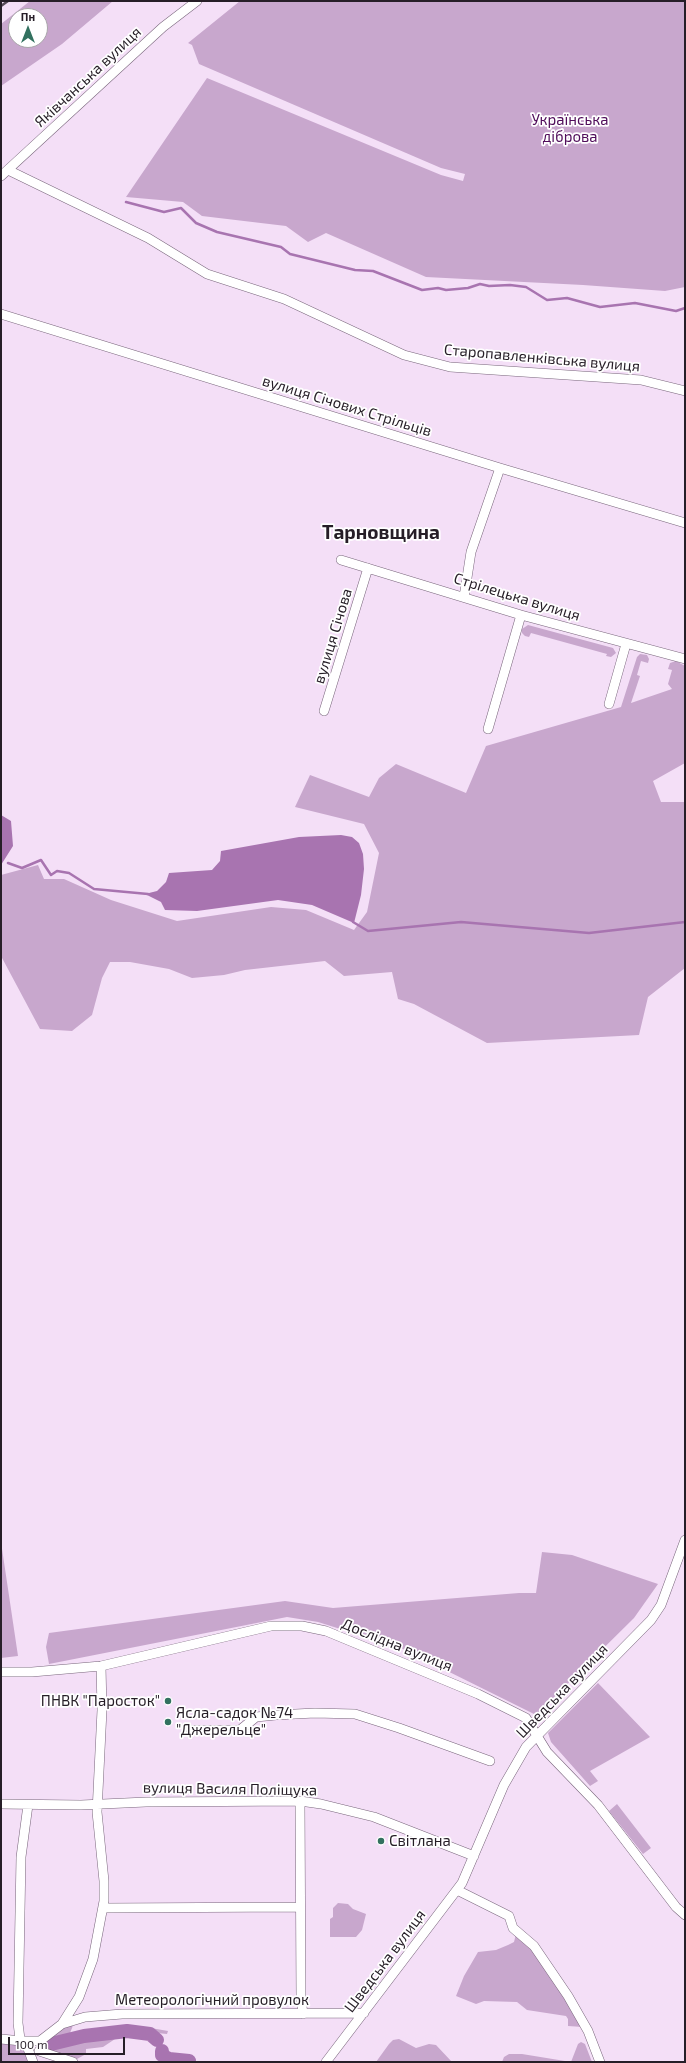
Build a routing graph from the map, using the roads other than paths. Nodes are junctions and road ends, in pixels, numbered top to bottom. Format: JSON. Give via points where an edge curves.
{"nodes":[{"id":1,"x":197,"y":1,"type":"edge"},
{"id":2,"x":4,"y":173,"type":"edge"},
{"id":3,"x":1,"y":314,"type":"edge"},
{"id":4,"x":685,"y":391,"type":"edge"},
{"id":5,"x":500,"y":468,"type":"junction"},
{"id":6,"x":685,"y":523,"type":"edge"},
{"id":7,"x":341,"y":560,"type":"dead end"},
{"id":8,"x":368,"y":568,"type":"junction"},
{"id":9,"x":464,"y":597,"type":"junction"},
{"id":10,"x":521,"y":615,"type":"junction"},
{"id":11,"x":626,"y":644,"type":"junction"},
{"id":12,"x":685,"y":659,"type":"edge"},
{"id":13,"x":609,"y":704,"type":"dead end"},
{"id":14,"x":324,"y":711,"type":"dead end"},
{"id":15,"x":488,"y":729,"type":"dead end"},
{"id":16,"x":685,"y":1540,"type":"edge"},
{"id":17,"x":101,"y":1666,"type":"junction"},
{"id":18,"x":1,"y":1672,"type":"edge"},
{"id":19,"x":191,"y":1730,"type":"dead end"},
{"id":20,"x":537,"y":1736,"type":"junction"},
{"id":21,"x":490,"y":1761,"type":"dead end"},
{"id":22,"x":300,"y":1801,"type":"junction"},
{"id":23,"x":1,"y":1804,"type":"edge"},
{"id":24,"x":28,"y":1805,"type":"junction"},
{"id":25,"x":97,"y":1805,"type":"junction"},
{"id":26,"x":474,"y":1856,"type":"junction"},
{"id":27,"x":457,"y":1890,"type":"junction"},
{"id":28,"x":300,"y":1907,"type":"junction"},
{"id":29,"x":104,"y":1908,"type":"junction"},
{"id":30,"x":685,"y":1915,"type":"edge"},
{"id":31,"x":364,"y":2013,"type":"junction"},
{"id":32,"x":303,"y":2014,"type":"junction"},
{"id":33,"x":62,"y":2024,"type":"junction"},
{"id":34,"x":1,"y":2038,"type":"edge"},
{"id":35,"x":43,"y":2040,"type":"junction"},
{"id":36,"x":22,"y":2041,"type":"junction"},
{"id":37,"x":39,"y":2051,"type":"junction"},
{"id":38,"x":33,"y":2062,"type":"edge"},
{"id":39,"x":36,"y":2062,"type":"edge"},
{"id":40,"x":73,"y":2062,"type":"edge"},
{"id":41,"x":326,"y":2062,"type":"edge"},
{"id":42,"x":600,"y":2062,"type":"edge"}],
"edges":[{"from":1,"to":2,"type":"street","name":"Яківчанська вулиця","via":[[163,27]]},
{"from":2,"to":4,"type":"street","name":"Старопавленківська вулиця","via":[[148,238],[207,274],[284,299],[404,356],[450,367],[641,380]]},
{"from":3,"to":5,"type":"street","name":"вулиця Січових Стрільців"},
{"from":5,"to":6,"type":"street","name":"вулиця Січових Стрільців"},
{"from":5,"to":9,"type":"street","via":[[471,552]]},
{"from":7,"to":8,"type":"street","name":"Стрілецька вулиця"},
{"from":8,"to":9,"type":"street","name":"Стрілецька вулиця"},
{"from":8,"to":14,"type":"street","name":"вулиця Січова"},
{"from":9,"to":10,"type":"street","name":"Стрілецька вулиця"},
{"from":10,"to":11,"type":"street","name":"Стрілецька вулиця"},
{"from":10,"to":15,"type":"street"},
{"from":11,"to":12,"type":"street","name":"Стрілецька вулиця"},
{"from":11,"to":13,"type":"street"},
{"from":16,"to":20,"type":"street","name":"Шведська вулиця","via":[[666,1594],[651,1620]]},
{"from":17,"to":18,"type":"street","name":"Дослідна вулиця"},
{"from":17,"to":20,"type":"street","name":"Дослідна вулиця","via":[[259,1628],[284,1625],[311,1627],[326,1631],[512,1710],[526,1718]]},
{"from":17,"to":25,"type":"street","via":[[102,1718]]},
{"from":19,"to":21,"type":"street","via":[[240,1730],[256,1717],[276,1715],[355,1714]]},
{"from":20,"to":26,"type":"street","name":"Шведська вулиця","via":[[526,1747],[504,1785]]},
{"from":20,"to":30,"type":"street","name":"Дослідна вулиця","via":[[547,1752],[598,1805],[676,1907]]},
{"from":22,"to":25,"type":"street","name":"вулиця Василя Поліщука","via":[[146,1802]]},
{"from":22,"to":26,"type":"street","name":"вулиця Василя Поліщука","via":[[374,1818]]},
{"from":22,"to":28,"type":"street"},
{"from":23,"to":24,"type":"street","name":"вулиця Василя Поліщука"},
{"from":24,"to":25,"type":"street","name":"вулиця Василя Поліщука"},
{"from":24,"to":36,"type":"street","via":[[21,1857],[18,1956],[18,2023]]},
{"from":25,"to":29,"type":"street"},
{"from":26,"to":27,"type":"street","name":"Шведська вулиця"},
{"from":27,"to":31,"type":"street","name":"Шведська вулиця"},
{"from":27,"to":42,"type":"street","via":[[509,1916],[513,1928],[534,1946],[562,1985],[588,2031]]},
{"from":28,"to":29,"type":"street"},
{"from":28,"to":32,"type":"street"},
{"from":29,"to":33,"type":"street","via":[[90,1970],[79,1997]]},
{"from":31,"to":32,"type":"street","name":"Метеорологічний провулок"},
{"from":31,"to":41,"type":"street","name":"Шведська вулиця"},
{"from":32,"to":33,"type":"street","name":"Метеорологічний провулок","via":[[122,2014],[84,2017]]},
{"from":33,"to":35,"type":"street"},
{"from":34,"to":36,"type":"street"},
{"from":35,"to":36,"type":"street"},
{"from":35,"to":37,"type":"street"},
{"from":36,"to":38,"type":"street","via":[[28,2046]]},
{"from":37,"to":39,"type":"street"},
{"from":37,"to":40,"type":"street"}]}
